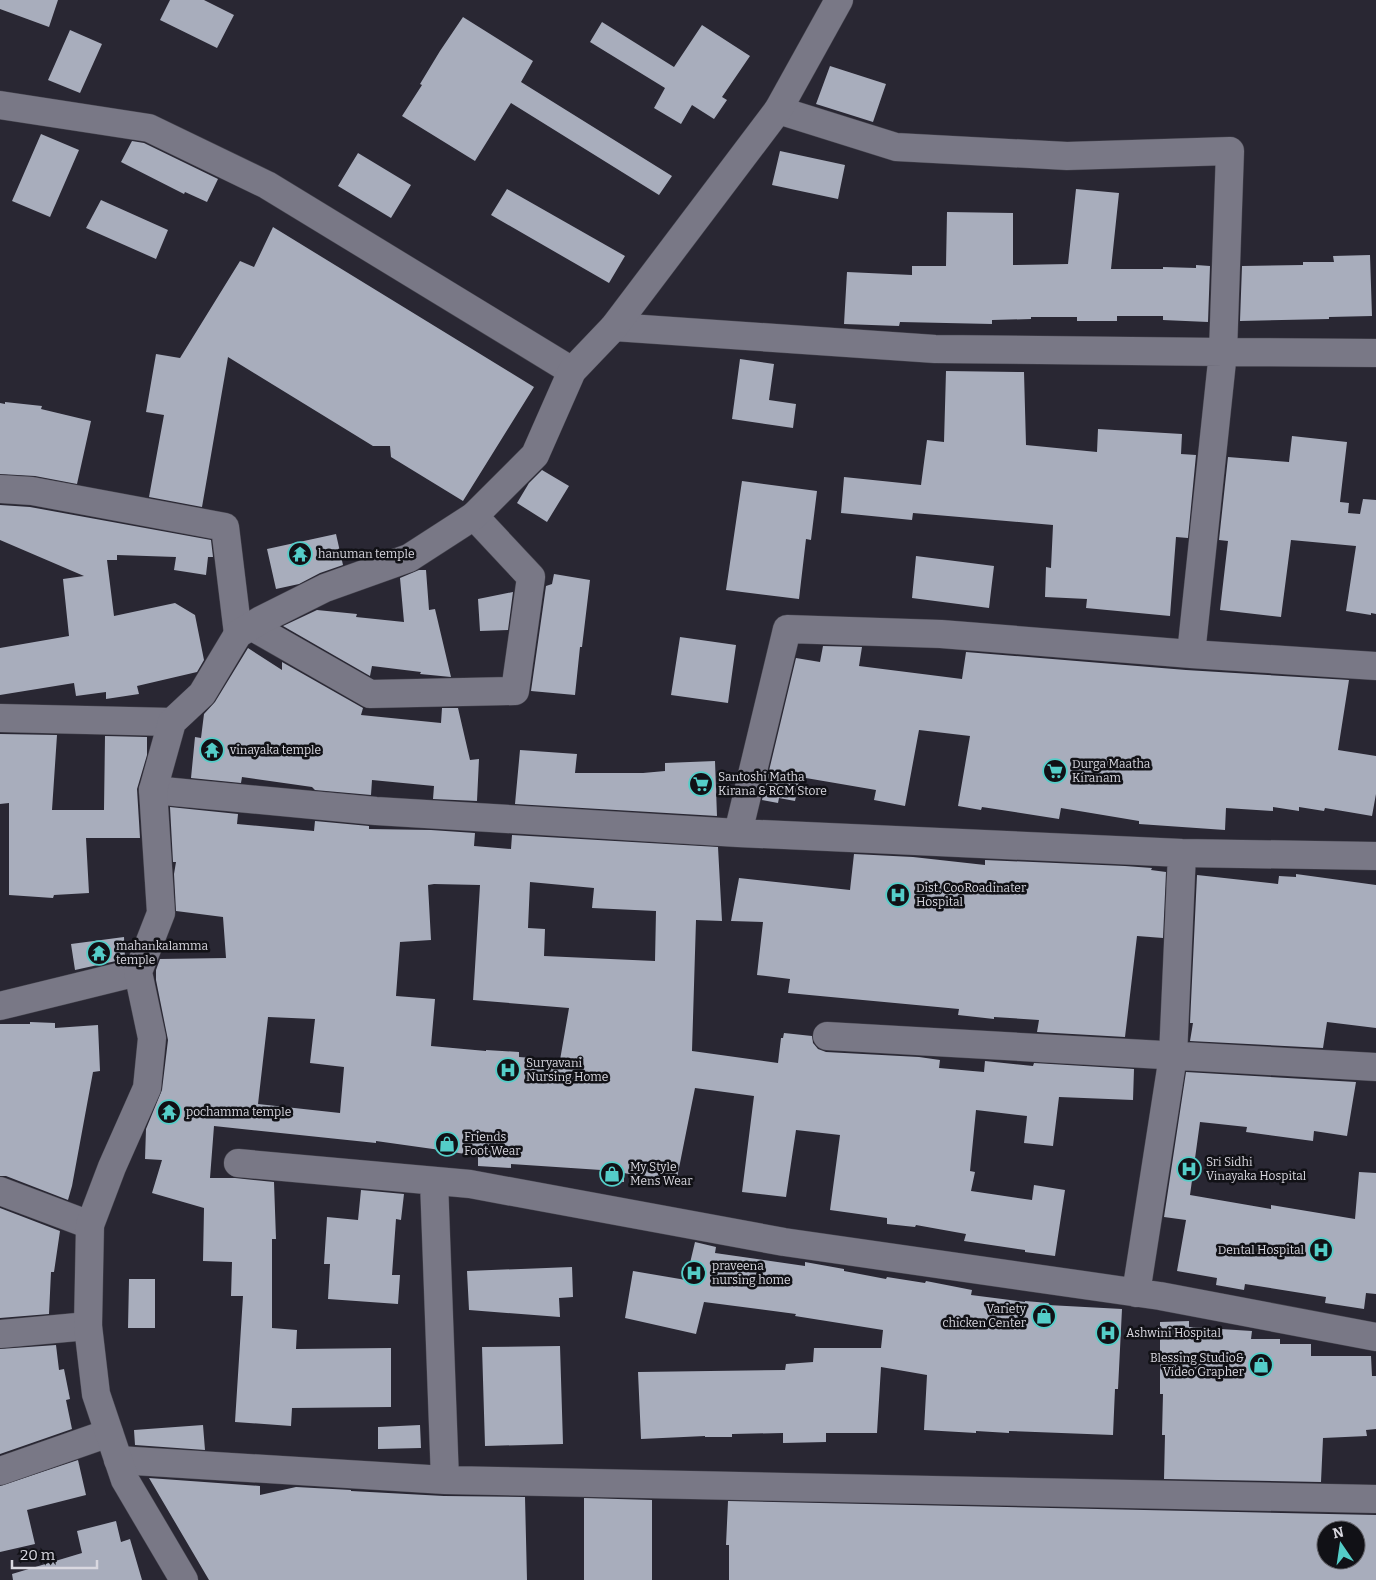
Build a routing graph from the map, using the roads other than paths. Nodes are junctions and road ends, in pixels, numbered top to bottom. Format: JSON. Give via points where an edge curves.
{"nodes":[{"id":1,"x":839,"y":0,"type":"edge"},
{"id":2,"x":0,"y":105,"type":"edge"},
{"id":3,"x":778,"y":110,"type":"junction"},
{"id":4,"x":614,"y":327,"type":"junction"},
{"id":5,"x":1223,"y":352,"type":"junction"},
{"id":6,"x":1376,"y":353,"type":"edge"},
{"id":7,"x":572,"y":371,"type":"junction"},
{"id":8,"x":0,"y":488,"type":"edge"},
{"id":9,"x":474,"y":516,"type":"junction"},
{"id":10,"x":245,"y":630,"type":"junction"},
{"id":11,"x":1191,"y":654,"type":"junction"},
{"id":12,"x":1376,"y":666,"type":"edge"},
{"id":13,"x":0,"y":718,"type":"edge"},
{"id":14,"x":172,"y":722,"type":"junction"},
{"id":15,"x":154,"y":790,"type":"junction"},
{"id":16,"x":738,"y":833,"type":"junction"},
{"id":17,"x":1182,"y":853,"type":"junction"},
{"id":18,"x":1376,"y":856,"type":"edge"},
{"id":19,"x":138,"y":972,"type":"junction"},
{"id":20,"x":0,"y":1006,"type":"edge"},
{"id":21,"x":827,"y":1036,"type":"dead end"},
{"id":22,"x":1173,"y":1056,"type":"junction"},
{"id":23,"x":1376,"y":1067,"type":"edge"},
{"id":24,"x":238,"y":1163,"type":"dead end"},
{"id":25,"x":434,"y":1181,"type":"junction"},
{"id":26,"x":0,"y":1191,"type":"edge"},
{"id":27,"x":90,"y":1225,"type":"junction"},
{"id":28,"x":1136,"y":1293,"type":"junction"},
{"id":29,"x":88,"y":1326,"type":"junction"},
{"id":30,"x":0,"y":1334,"type":"edge"},
{"id":31,"x":1376,"y":1337,"type":"edge"},
{"id":32,"x":109,"y":1434,"type":"junction"},
{"id":33,"x":118,"y":1460,"type":"junction"},
{"id":34,"x":0,"y":1471,"type":"edge"},
{"id":35,"x":445,"y":1480,"type":"junction"},
{"id":36,"x":1376,"y":1499,"type":"edge"},
{"id":37,"x":184,"y":1580,"type":"edge"}],
"edges":[{"from":1,"to":3,"type":"street"},
{"from":2,"to":7,"type":"street","via":[[149,128],[267,185]]},
{"from":3,"to":4,"type":"street"},
{"from":3,"to":5,"type":"street","via":[[896,147],[1067,156],[1230,151]]},
{"from":4,"to":5,"type":"street","via":[[935,349]]},
{"from":4,"to":7,"type":"street"},
{"from":5,"to":6,"type":"street"},
{"from":5,"to":11,"type":"street"},
{"from":7,"to":9,"type":"street","via":[[535,455]]},
{"from":8,"to":10,"type":"street","via":[[32,491],[225,527]]},
{"from":9,"to":10,"type":"street","via":[[409,558],[326,588]]},
{"from":9,"to":10,"type":"street","via":[[531,577],[515,691],[370,694]]},
{"from":10,"to":14,"type":"street","via":[[202,694]]},
{"from":11,"to":12,"type":"street"},
{"from":11,"to":16,"type":"street","via":[[941,634],[788,629]]},
{"from":13,"to":14,"type":"street"},
{"from":14,"to":15,"type":"street"},
{"from":15,"to":16,"type":"street","via":[[376,811]]},
{"from":15,"to":19,"type":"street","via":[[161,914]]},
{"from":16,"to":17,"type":"street"},
{"from":17,"to":18,"type":"street"},
{"from":17,"to":22,"type":"street"},
{"from":19,"to":20,"type":"street"},
{"from":19,"to":27,"type":"street","via":[[152,1038],[147,1088]]},
{"from":21,"to":22,"type":"street"},
{"from":22,"to":23,"type":"street"},
{"from":22,"to":28,"type":"street"},
{"from":24,"to":25,"type":"street"},
{"from":25,"to":28,"type":"street","via":[[470,1184],[784,1242]]},
{"from":25,"to":35,"type":"street"},
{"from":26,"to":27,"type":"street"},
{"from":27,"to":29,"type":"street"},
{"from":28,"to":31,"type":"street"},
{"from":29,"to":30,"type":"street"},
{"from":29,"to":32,"type":"street","via":[[96,1394]]},
{"from":32,"to":33,"type":"street"},
{"from":32,"to":34,"type":"street"},
{"from":33,"to":35,"type":"street"},
{"from":33,"to":37,"type":"street","via":[[125,1480]]},
{"from":35,"to":36,"type":"street"}]}
